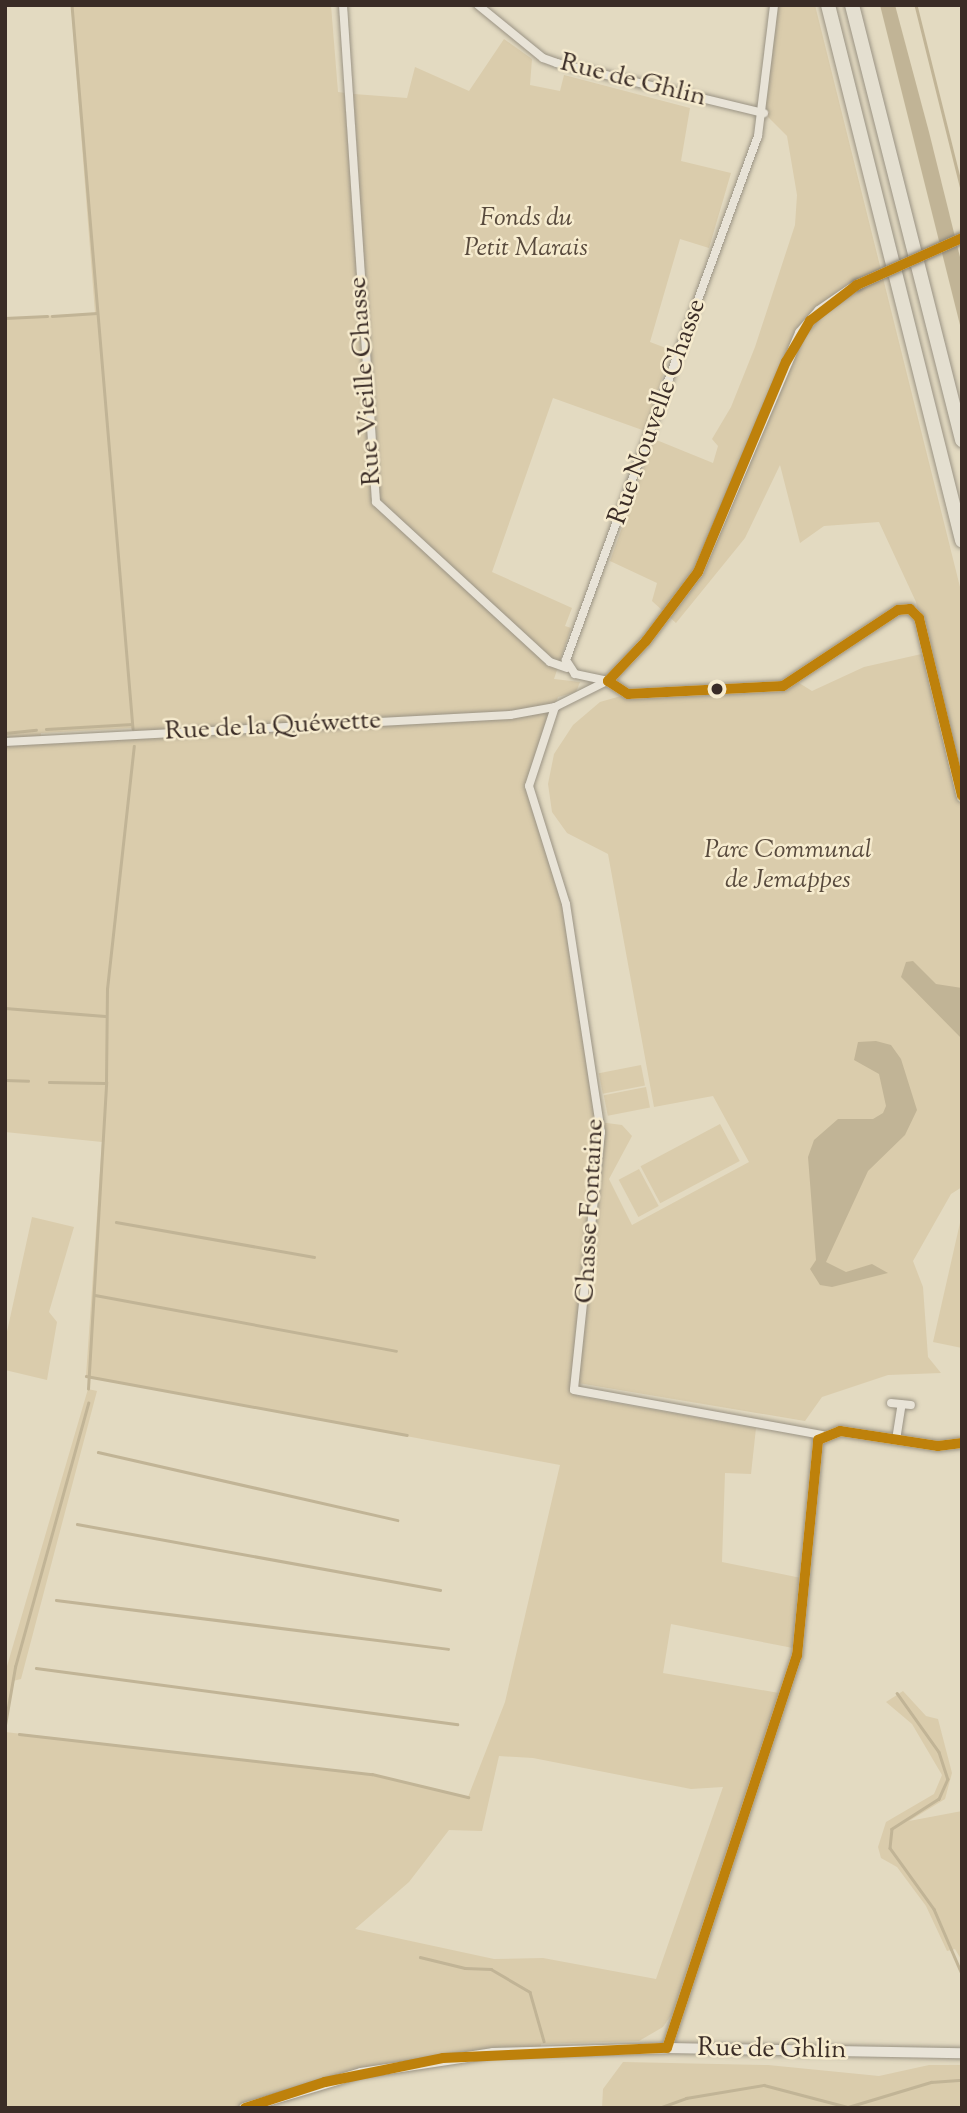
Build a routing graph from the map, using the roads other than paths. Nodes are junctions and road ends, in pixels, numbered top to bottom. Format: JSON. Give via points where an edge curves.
{"nodes":[{"id":1,"x":343,"y":5,"type":"edge"},
{"id":2,"x":478,"y":5,"type":"edge"},
{"id":3,"x":774,"y":5,"type":"edge"},
{"id":4,"x":828,"y":5,"type":"edge"},
{"id":5,"x":852,"y":5,"type":"edge"},
{"id":6,"x":764,"y":114,"type":"junction"},
{"id":7,"x":962,"y":238,"type":"edge"},
{"id":8,"x":962,"y":440,"type":"edge"},
{"id":9,"x":962,"y":540,"type":"edge"},
{"id":10,"x":567,"y":668,"type":"junction"},
{"id":11,"x":608,"y":681,"type":"junction"},
{"id":12,"x":555,"y":707,"type":"junction"},
{"id":13,"x":5,"y":742,"type":"edge"},
{"id":14,"x":962,"y":797,"type":"edge"},
{"id":15,"x":891,"y":1403,"type":"dead end"},
{"id":16,"x":822,"y":1435,"type":"junction"},
{"id":17,"x":896,"y":1440,"type":"junction"},
{"id":18,"x":962,"y":1443,"type":"edge"},
{"id":19,"x":667,"y":2048,"type":"junction"},
{"id":20,"x":962,"y":2053,"type":"edge"},
{"id":21,"x":249,"y":2107,"type":"edge"}],
"edges":[{"from":1,"to":10,"type":"street","name":"Rue Vieille Chasse","via":[[376,502],[550,662]]},
{"from":2,"to":6,"type":"street","name":"Rue de Ghlin","via":[[556,64]]},
{"from":3,"to":6,"type":"street","name":"Rue Nouvelle Chasse"},
{"from":4,"to":9,"type":"highway"},
{"from":5,"to":8,"type":"highway"},
{"from":6,"to":10,"type":"street","name":"Rue Nouvelle Chasse","via":[[566,660]]},
{"from":7,"to":11,"type":"street","bridge":true,"via":[[857,285],[819,311],[800,333],[698,572],[646,641]]},
{"from":10,"to":11,"type":"street"},
{"from":11,"to":12,"type":"street","name":"Rue de la Quéwette"},
{"from":11,"to":14,"type":"street","via":[[628,694],[783,686],[898,610],[911,609],[919,618]]},
{"from":12,"to":13,"type":"street","name":"Rue de la Quéwette"},
{"from":12,"to":16,"type":"street","name":"Chasse Fontaine","via":[[529,786],[566,904],[601,1132],[585,1313],[573,1385],[577,1391]]},
{"from":15,"to":17,"type":"street","via":[[907,1405]]},
{"from":16,"to":17,"type":"street","via":[[840,1431]]},
{"from":16,"to":19,"type":"street","via":[[814,1447],[805,1612],[797,1656]]},
{"from":17,"to":18,"type":"street","via":[[938,1446]]},
{"from":19,"to":20,"type":"street","name":"Rue de Ghlin"},
{"from":19,"to":21,"type":"street","name":"Rue de Ghlin","via":[[443,2058],[337,2079]]}]}
